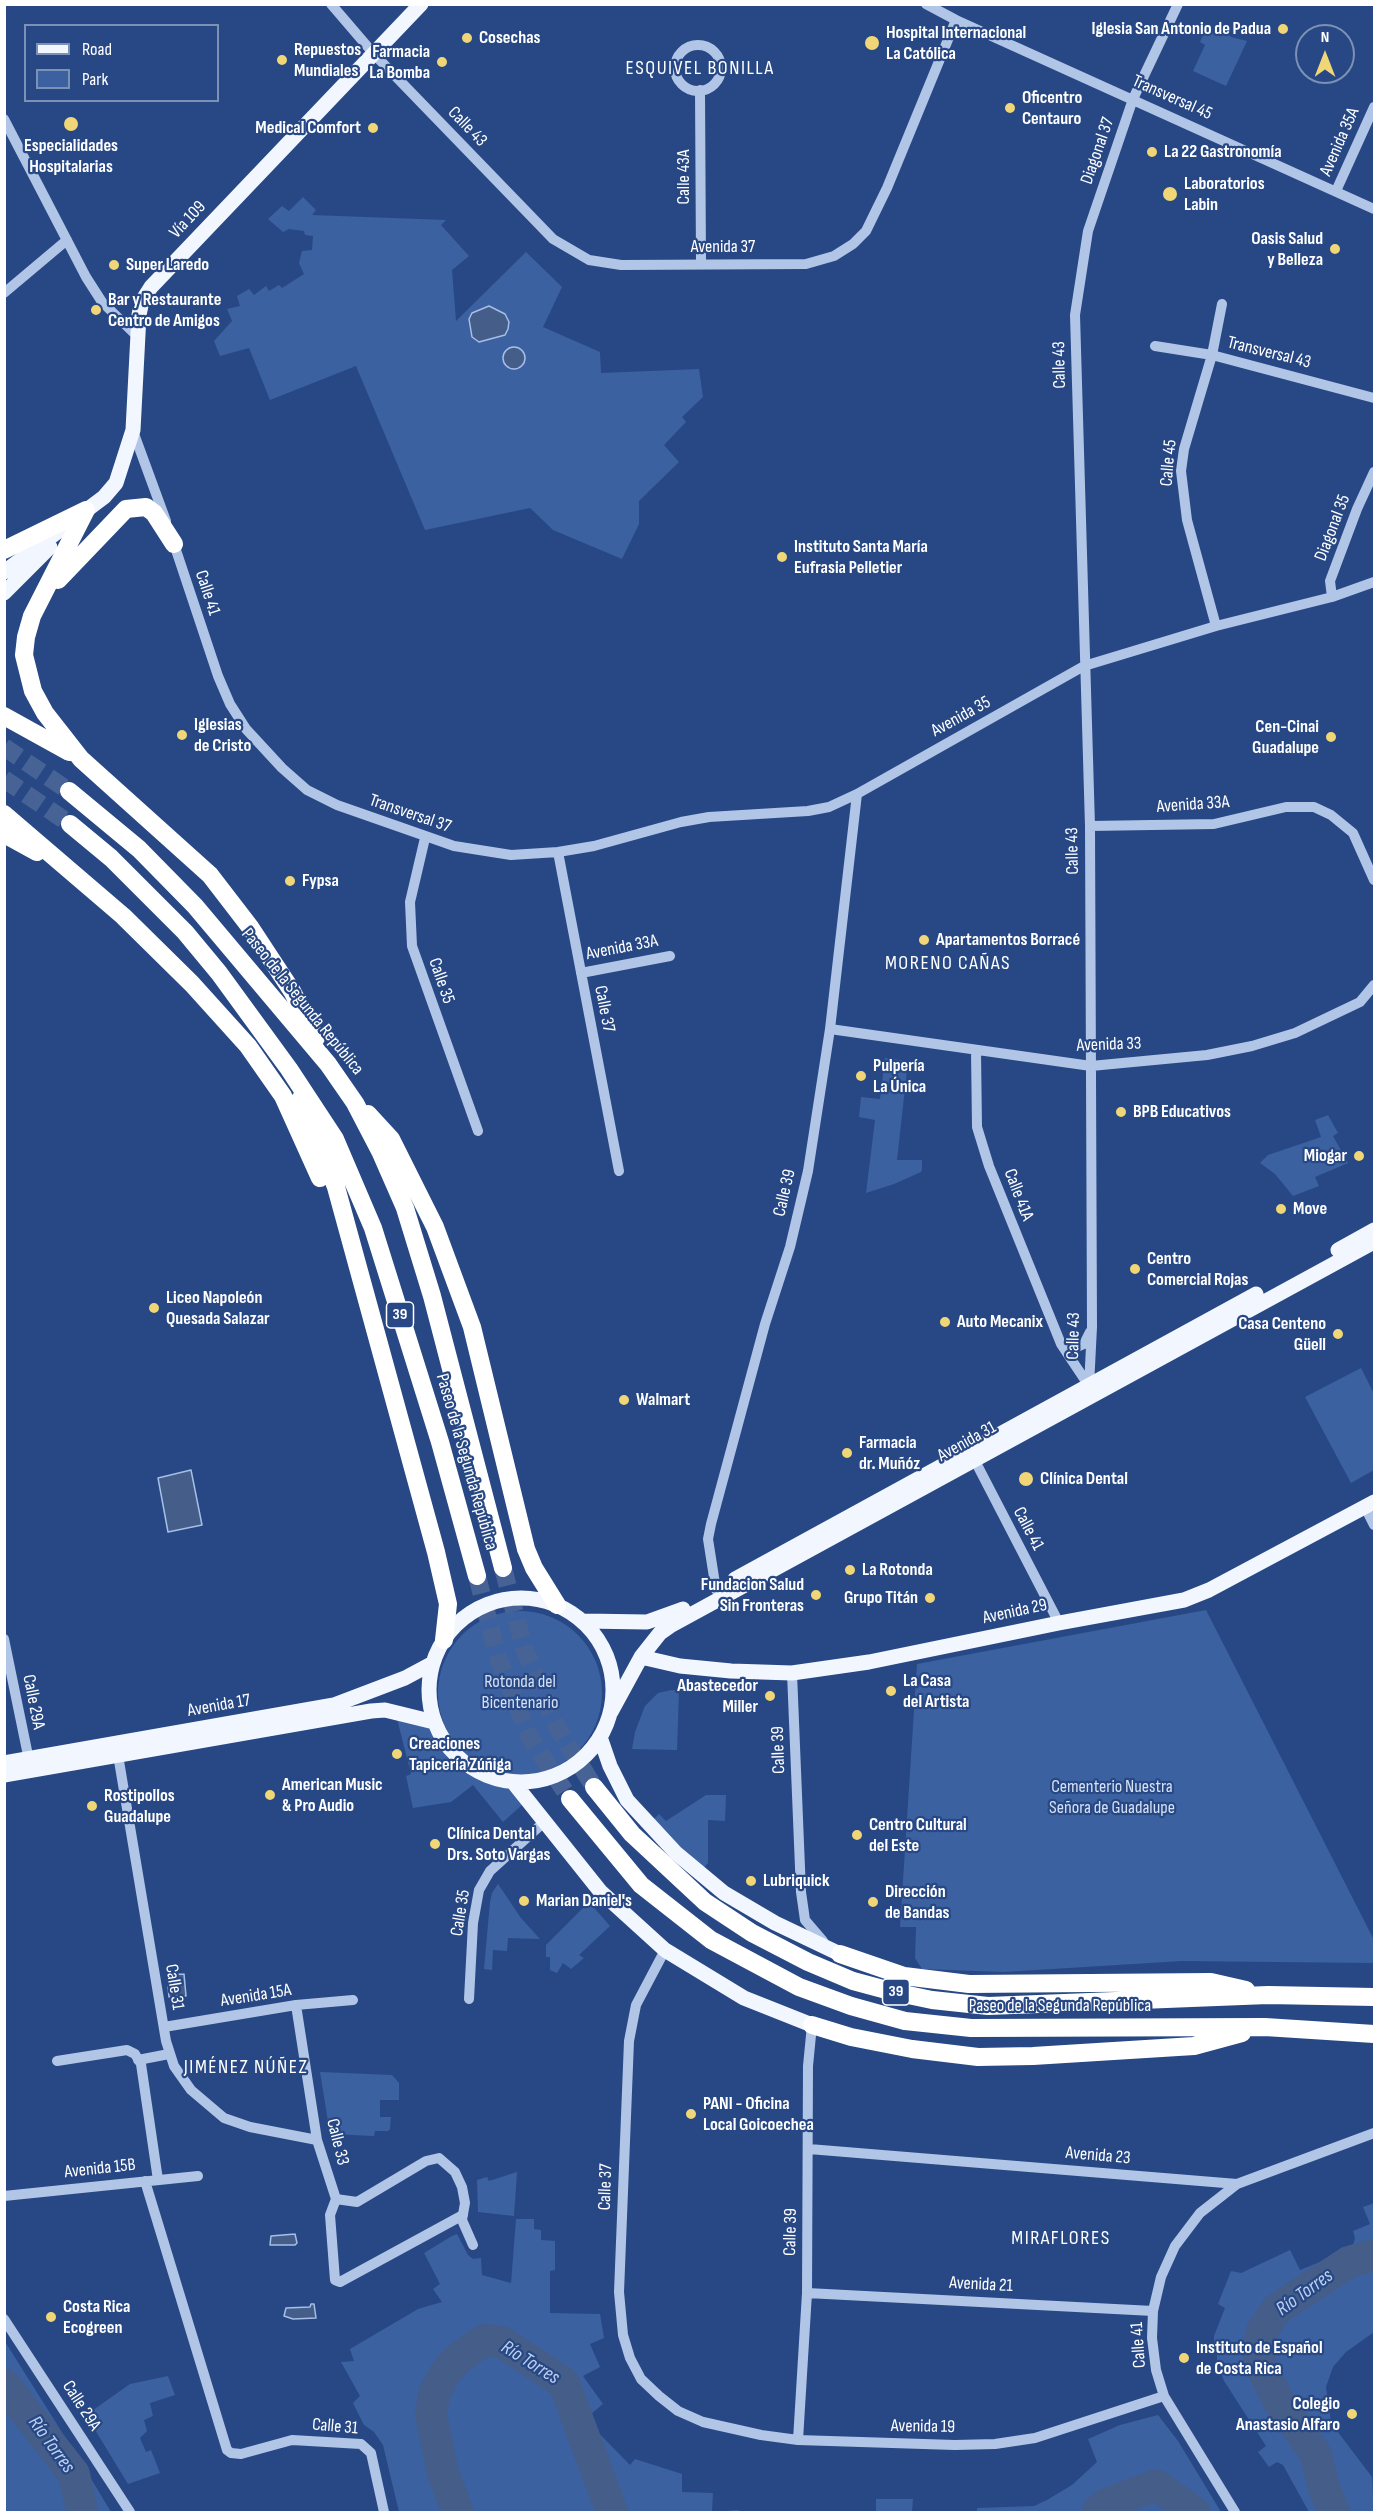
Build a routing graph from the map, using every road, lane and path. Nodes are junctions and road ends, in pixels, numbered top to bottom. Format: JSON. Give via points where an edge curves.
{"nodes":[{"id":1,"x":331,"y":4,"type":"edge"},
{"id":2,"x":421,"y":4,"type":"edge"},
{"id":3,"x":926,"y":4,"type":"edge"},
{"id":4,"x":1178,"y":4,"type":"edge"},
{"id":5,"x":956,"y":20,"type":"junction"},
{"id":6,"x":373,"y":53,"type":"junction"},
{"id":7,"x":700,"y":90,"type":"junction"},
{"id":8,"x":1133,"y":99,"type":"junction"},
{"id":9,"x":1374,"y":107,"type":"edge"},
{"id":10,"x":4,"y":119,"type":"edge"},
{"id":11,"x":1336,"y":192,"type":"junction"},
{"id":12,"x":1374,"y":209,"type":"edge"},
{"id":13,"x":67,"y":240,"type":"junction"},
{"id":14,"x":589,"y":260,"type":"joint"},
{"id":15,"x":701,"y":263,"type":"junction"},
{"id":16,"x":4,"y":293,"type":"edge"},
{"id":17,"x":1222,"y":304,"type":"dead end"},
{"id":18,"x":1075,"y":315,"type":"joint"},
{"id":19,"x":139,"y":338,"type":"junction"},
{"id":20,"x":1155,"y":346,"type":"dead end"},
{"id":21,"x":1212,"y":356,"type":"junction"},
{"id":22,"x":1374,"y":398,"type":"edge"},
{"id":23,"x":133,"y":430,"type":"junction"},
{"id":24,"x":1374,"y":472,"type":"edge"},
{"id":25,"x":86,"y":510,"type":"junction"},
{"id":26,"x":174,"y":544,"type":"junction"},
{"id":27,"x":4,"y":550,"type":"edge"},
{"id":28,"x":4,"y":572,"type":"edge"},
{"id":29,"x":1374,"y":582,"type":"edge"},
{"id":30,"x":46,"y":592,"type":"junction"},
{"id":31,"x":4,"y":593,"type":"edge"},
{"id":32,"x":1332,"y":597,"type":"junction"},
{"id":33,"x":1216,"y":626,"type":"junction"},
{"id":34,"x":1084,"y":666,"type":"junction"},
{"id":35,"x":4,"y":716,"type":"edge"},
{"id":36,"x":269,"y":755,"type":"joint"},
{"id":37,"x":81,"y":759,"type":"junction"},
{"id":38,"x":69,"y":791,"type":"tunnel mouth"},
{"id":39,"x":857,"y":794,"type":"junction"},
{"id":40,"x":4,"y":814,"type":"edge"},
{"id":41,"x":70,"y":825,"type":"tunnel mouth"},
{"id":42,"x":1089,"y":826,"type":"junction"},
{"id":43,"x":4,"y":834,"type":"edge"},
{"id":44,"x":424,"y":838,"type":"junction"},
{"id":45,"x":558,"y":852,"type":"junction"},
{"id":46,"x":69,"y":872,"type":"junction"},
{"id":47,"x":1374,"y":880,"type":"edge"},
{"id":48,"x":670,"y":956,"type":"dead end"},
{"id":49,"x":581,"y":973,"type":"junction"},
{"id":50,"x":1374,"y":985,"type":"edge"},
{"id":51,"x":830,"y":1029,"type":"junction"},
{"id":52,"x":976,"y":1052,"type":"junction"},
{"id":53,"x":328,"y":1064,"type":"junction"},
{"id":54,"x":1091,"y":1066,"type":"junction"},
{"id":55,"x":289,"y":1069,"type":"junction"},
{"id":56,"x":346,"y":1089,"type":"junction"},
{"id":57,"x":478,"y":1131,"type":"dead end"},
{"id":58,"x":619,"y":1171,"type":"dead end"},
{"id":59,"x":1374,"y":1230,"type":"edge"},
{"id":60,"x":1374,"y":1242,"type":"edge"},
{"id":61,"x":357,"y":1262,"type":"junction"},
{"id":62,"x":1312,"y":1270,"type":"junction"},
{"id":63,"x":1092,"y":1327,"type":"junction"},
{"id":64,"x":1061,"y":1344,"type":"junction"},
{"id":65,"x":1124,"y":1372,"type":"junction"},
{"id":66,"x":1089,"y":1386,"type":"junction"},
{"id":67,"x":971,"y":1455,"type":"junction"},
{"id":68,"x":1370,"y":1504,"type":"edge"},
{"id":69,"x":1374,"y":1525,"type":"edge"},
{"id":70,"x":503,"y":1568,"type":"tunnel mouth"},
{"id":71,"x":477,"y":1576,"type":"tunnel mouth"},
{"id":72,"x":716,"y":1590,"type":"junction"},
{"id":73,"x":557,"y":1605,"type":"junction"},
{"id":74,"x":584,"y":1622,"type":"junction"},
{"id":75,"x":1059,"y":1623,"type":"junction"},
{"id":76,"x":4,"y":1639,"type":"edge"},
{"id":77,"x":444,"y":1640,"type":"junction"},
{"id":78,"x":641,"y":1658,"type":"junction"},
{"id":79,"x":433,"y":1663,"type":"junction"},
{"id":80,"x":792,"y":1673,"type":"junction"},
{"id":81,"x":611,"y":1712,"type":"junction"},
{"id":82,"x":434,"y":1722,"type":"junction"},
{"id":83,"x":600,"y":1737,"type":"junction"},
{"id":84,"x":117,"y":1750,"type":"junction"},
{"id":85,"x":4,"y":1764,"type":"edge"},
{"id":86,"x":30,"y":1765,"type":"junction"},
{"id":87,"x":4,"y":1775,"type":"edge"},
{"id":88,"x":513,"y":1782,"type":"junction"},
{"id":89,"x":594,"y":1787,"type":"tunnel mouth"},
{"id":90,"x":570,"y":1799,"type":"tunnel mouth"},
{"id":91,"x":543,"y":1823,"type":"junction"},
{"id":92,"x":664,"y":1950,"type":"junction"},
{"id":93,"x":840,"y":1954,"type":"junction"},
{"id":94,"x":1268,"y":1995,"type":"junction"},
{"id":95,"x":1374,"y":1997,"type":"edge"},
{"id":96,"x":469,"y":1999,"type":"dead end"},
{"id":97,"x":353,"y":2000,"type":"dead end"},
{"id":98,"x":297,"y":2006,"type":"junction"},
{"id":99,"x":812,"y":2025,"type":"junction"},
{"id":100,"x":164,"y":2027,"type":"junction"},
{"id":101,"x":1265,"y":2027,"type":"junction"},
{"id":102,"x":1374,"y":2034,"type":"edge"},
{"id":103,"x":169,"y":2054,"type":"junction"},
{"id":104,"x":138,"y":2060,"type":"junction"},
{"id":105,"x":57,"y":2061,"type":"dead end"},
{"id":106,"x":1374,"y":2133,"type":"edge"},
{"id":107,"x":318,"y":2140,"type":"junction"},
{"id":108,"x":809,"y":2150,"type":"junction"},
{"id":109,"x":198,"y":2176,"type":"dead end"},
{"id":110,"x":158,"y":2180,"type":"junction"},
{"id":111,"x":145,"y":2181,"type":"junction"},
{"id":112,"x":1237,"y":2184,"type":"junction"},
{"id":113,"x":4,"y":2196,"type":"edge"},
{"id":114,"x":336,"y":2199,"type":"junction"},
{"id":115,"x":462,"y":2215,"type":"junction"},
{"id":116,"x":473,"y":2245,"type":"dead end"},
{"id":117,"x":807,"y":2293,"type":"junction"},
{"id":118,"x":1153,"y":2311,"type":"junction"},
{"id":119,"x":4,"y":2319,"type":"edge"},
{"id":120,"x":1164,"y":2396,"type":"junction"},
{"id":121,"x":678,"y":2411,"type":"joint"},
{"id":122,"x":798,"y":2440,"type":"junction"},
{"id":123,"x":130,"y":2512,"type":"edge"},
{"id":124,"x":384,"y":2512,"type":"edge"},
{"id":125,"x":1235,"y":2512,"type":"edge"}],
"edges":[{"from":1,"to":6,"type":"street","name":"Calle 43"},
{"from":2,"to":6,"type":"main road","name":"Vía 109"},
{"from":3,"to":5,"type":"street"},
{"from":4,"to":8,"type":"street","name":"Diagonal 37"},
{"from":5,"to":8,"type":"street","name":"Transversal 45"},
{"from":5,"to":15,"type":"street","name":"Avenida 37","via":[[887,188],[866,231],[853,244],[834,256],[806,264]]},
{"from":6,"to":14,"type":"street","name":"Calle 43","via":[[553,239]]},
{"from":6,"to":19,"type":"main road","name":"Vía 109","via":[[151,287],[142,302]]},
{"from":7,"to":7,"type":"street","via":[[714,84],[720,63],[707,47],[693,45],[677,58],[676,74],[685,86]]},
{"from":7,"to":15,"type":"street","name":"Calle 43A"},
{"from":8,"to":11,"type":"street","name":"Transversal 45"},
{"from":8,"to":18,"type":"street","name":"Diagonal 37","via":[[1088,231]]},
{"from":9,"to":11,"type":"street","name":"Avenida 35A"},
{"from":10,"to":13,"type":"street"},
{"from":11,"to":12,"type":"street","name":"Transversal 45"},
{"from":13,"to":16,"type":"street"},
{"from":13,"to":19,"type":"street","via":[[102,302]]},
{"from":14,"to":15,"type":"street","name":"Avenida 37","via":[[621,266]]},
{"from":17,"to":21,"type":"street","name":"Calle 45"},
{"from":18,"to":34,"type":"street","name":"Calle 43"},
{"from":19,"to":23,"type":"main road","name":"Vía 109"},
{"from":20,"to":21,"type":"street","name":"Transversal 43"},
{"from":21,"to":22,"type":"street","name":"Transversal 43"},
{"from":21,"to":33,"type":"street","name":"Calle 45","via":[[1184,449],[1182,492]]},
{"from":23,"to":25,"type":"main road","name":"Vía 109","via":[[116,483]]},
{"from":23,"to":26,"type":"street","name":"Calle 41"},
{"from":24,"to":32,"type":"street","name":"Diagonal 35","via":[[1330,581]]},
{"from":25,"to":27,"type":"highway"},
{"from":25,"to":28,"type":"main road","name":"Vía 109"},
{"from":25,"to":30,"type":"highway"},
{"from":25,"to":31,"type":"main road","name":"Vía 109"},
{"from":26,"to":30,"type":"highway","via":[[146,507],[126,509]]},
{"from":26,"to":36,"type":"street","name":"Calle 41","via":[[230,704]]},
{"from":29,"to":32,"type":"street","name":"Avenida 35"},
{"from":30,"to":37,"type":"highway","via":[[32,616],[26,637],[26,670],[45,713]]},
{"from":32,"to":33,"type":"street","name":"Avenida 35"},
{"from":33,"to":34,"type":"street","name":"Avenida 35"},
{"from":34,"to":39,"type":"street","name":"Avenida 35"},
{"from":34,"to":42,"type":"street","name":"Calle 43"},
{"from":35,"to":37,"type":"highway"},
{"from":36,"to":44,"type":"street","name":"Transversal 37","via":[[307,790]]},
{"from":37,"to":53,"type":"highway","via":[[210,875],[292,990]]},
{"from":38,"to":53,"type":"highway","name":"Paseo de la Segunda República","number":"39","via":[[139,849],[195,906]]},
{"from":39,"to":45,"type":"street","name":"Avenida 35","via":[[829,807],[709,817]]},
{"from":39,"to":51,"type":"street","name":"Calle 39"},
{"from":40,"to":46,"type":"highway"},
{"from":41,"to":55,"type":"highway","name":"Paseo de la Segunda República","number":"39","via":[[111,858],[185,932]]},
{"from":42,"to":47,"type":"street","name":"Avenida 33A","via":[[1214,824],[1301,806],[1314,807],[1353,833]]},
{"from":42,"to":54,"type":"street","name":"Calle 43"},
{"from":43,"to":46,"type":"highway"},
{"from":44,"to":45,"type":"street","name":"Transversal 37","via":[[490,854]]},
{"from":44,"to":57,"type":"street","name":"Calle 35","via":[[410,902],[412,945]]},
{"from":45,"to":49,"type":"street","name":"Calle 37"},
{"from":46,"to":61,"type":"highway","via":[[123,916],[248,1046],[283,1096]]},
{"from":48,"to":49,"type":"street","name":"Avenida 33A"},
{"from":49,"to":58,"type":"street","name":"Calle 37"},
{"from":50,"to":54,"type":"street","name":"Avenida 33","via":[[1360,1002],[1295,1033],[1252,1046],[1207,1055]]},
{"from":51,"to":52,"type":"street","name":"Avenida 33"},
{"from":51,"to":72,"type":"street","name":"Calle 39","via":[[802,1200],[711,1524],[709,1547]]},
{"from":52,"to":54,"type":"street","name":"Avenida 33"},
{"from":52,"to":64,"type":"street","name":"Calle 41A","via":[[977,1127]]},
{"from":53,"to":56,"type":"highway","name":"Paseo de la Segunda República","number":"39"},
{"from":54,"to":63,"type":"street","name":"Calle 43"},
{"from":55,"to":61,"type":"highway","via":[[336,1187]]},
{"from":55,"to":71,"type":"highway","name":"Paseo de la Segunda República","number":"39","via":[[335,1138],[373,1228]]},
{"from":56,"to":70,"type":"highway","name":"Paseo de la Segunda República","number":"39","via":[[405,1208]]},
{"from":56,"to":73,"type":"highway","via":[[391,1139],[435,1227],[472,1327],[526,1549]]},
{"from":59,"to":62,"type":"main road","name":"Avenida 31"},
{"from":60,"to":62,"type":"main road","name":"Avenida 31"},
{"from":61,"to":77,"type":"highway","via":[[448,1604]]},
{"from":62,"to":65,"type":"main road","name":"Avenida 31"},
{"from":63,"to":64,"type":"street","via":[[1084,1344]]},
{"from":63,"to":66,"type":"street","name":"Calle 43"},
{"from":64,"to":66,"type":"street","name":"Calle 41A"},
{"from":65,"to":66,"type":"main road","name":"Avenida 31"},
{"from":65,"to":67,"type":"main road","name":"Avenida 31"},
{"from":66,"to":67,"type":"main road","name":"Avenida 31"},
{"from":67,"to":72,"type":"main road","name":"Avenida 31"},
{"from":67,"to":75,"type":"street","name":"Calle 41"},
{"from":67,"to":78,"type":"main road","name":"Avenida 31","via":[[670,1626]]},
{"from":68,"to":69,"type":"street"},
{"from":68,"to":75,"type":"main road","name":"Avenida 29","via":[[1184,1600]]},
{"from":72,"to":74,"type":"main road","name":"Avenida 31","via":[[686,1608],[647,1622]]},
{"from":73,"to":74,"type":"main road"},
{"from":73,"to":77,"type":"main road","via":[[526,1598],[494,1602],[465,1617]]},
{"from":74,"to":81,"type":"main road","via":[[601,1643],[610,1665],[614,1688]]},
{"from":75,"to":80,"type":"main road","name":"Avenida 29","via":[[869,1662]]},
{"from":76,"to":86,"type":"street","name":"Calle 29A"},
{"from":77,"to":79,"type":"main road"},
{"from":78,"to":80,"type":"main road","name":"Avenida 29","via":[[731,1671]]},
{"from":78,"to":81,"type":"main road","name":"Avenida 31"},
{"from":79,"to":82,"type":"main road","via":[[429,1693]]},
{"from":79,"to":84,"type":"main road","name":"Avenida 17","via":[[334,1705]]},
{"from":80,"to":93,"type":"street","name":"Calle 39","via":[[805,1920],[815,1935]]},
{"from":81,"to":83,"type":"main road"},
{"from":82,"to":84,"type":"main road","name":"Avenida 17","via":[[385,1710],[371,1711]]},
{"from":82,"to":88,"type":"main road","via":[[447,1745],[465,1763],[488,1776]]},
{"from":83,"to":88,"type":"main road","via":[[567,1770],[550,1778]]},
{"from":83,"to":93,"type":"main road","via":[[627,1800],[676,1852],[723,1893]]},
{"from":84,"to":86,"type":"main road","name":"Avenida 17"},
{"from":84,"to":100,"type":"street","name":"Calle 31"},
{"from":85,"to":86,"type":"main road","name":"Avenida 17"},
{"from":86,"to":87,"type":"main road","name":"Avenida 17"},
{"from":88,"to":91,"type":"main road"},
{"from":89,"to":94,"type":"highway","name":"Paseo de la Segunda República","number":"39","via":[[632,1834],[705,1902],[752,1933],[853,1981],[932,2000],[988,2006]]},
{"from":90,"to":101,"type":"highway","name":"Paseo de la Segunda República","number":"39","via":[[641,1885],[711,1940],[799,1988],[851,2006],[905,2021],[983,2029]]},
{"from":91,"to":92,"type":"main road","via":[[600,1891]]},
{"from":91,"to":96,"type":"street","name":"Calle 35","via":[[496,1864],[482,1884],[473,1923]]},
{"from":92,"to":99,"type":"main road","via":[[744,1998]]},
{"from":92,"to":121,"type":"street","name":"Calle 37","via":[[636,2005],[628,2042],[619,2292],[623,2335],[630,2358],[642,2379]]},
{"from":93,"to":94,"type":"highway","via":[[904,1976],[969,1984],[1211,1982]]},
{"from":94,"to":95,"type":"highway","name":"Paseo de la Segunda República","number":"39"},
{"from":97,"to":98,"type":"street","name":"Avenida 15A"},
{"from":98,"to":100,"type":"street","name":"Avenida 15A"},
{"from":98,"to":107,"type":"street","name":"Calle 33"},
{"from":99,"to":101,"type":"highway","via":[[912,2049],[978,2056],[1194,2046]]},
{"from":99,"to":108,"type":"street","name":"Calle 39","via":[[808,2066]]},
{"from":100,"to":103,"type":"street","name":"Calle 31"},
{"from":101,"to":102,"type":"highway","name":"Paseo de la Segunda República","number":"39"},
{"from":103,"to":104,"type":"street"},
{"from":103,"to":107,"type":"street","name":"Calle 31","via":[[191,2090],[224,2118]]},
{"from":104,"to":105,"type":"street","via":[[127,2050]]},
{"from":104,"to":110,"type":"street"},
{"from":106,"to":112,"type":"street","name":"Avenida 23"},
{"from":107,"to":114,"type":"street","name":"Calle 33"},
{"from":108,"to":112,"type":"street","name":"Avenida 23"},
{"from":108,"to":117,"type":"street","name":"Calle 39"},
{"from":109,"to":110,"type":"street","name":"Avenida 15B"},
{"from":110,"to":111,"type":"street","name":"Avenida 15B"},
{"from":111,"to":113,"type":"street","name":"Avenida 15B"},
{"from":111,"to":124,"type":"street","name":"Calle 31","via":[[227,2450],[241,2454],[292,2440],[361,2444],[371,2453]]},
{"from":112,"to":118,"type":"street","name":"Calle 41","via":[[1200,2213],[1175,2246],[1161,2277]]},
{"from":114,"to":115,"type":"street","via":[[357,2202],[426,2161],[439,2158],[455,2172],[462,2187]]},
{"from":114,"to":115,"type":"street","name":"Calle 33","via":[[330,2215],[335,2280],[340,2282]]},
{"from":115,"to":116,"type":"street"},
{"from":117,"to":118,"type":"street","name":"Avenida 21"},
{"from":117,"to":122,"type":"street","name":"Calle 39"},
{"from":118,"to":120,"type":"street","name":"Calle 41","via":[[1153,2353]]},
{"from":119,"to":123,"type":"street","name":"Calle 29A"},
{"from":120,"to":122,"type":"street","name":"Avenida 19","via":[[1067,2429],[995,2444]]},
{"from":120,"to":125,"type":"street","name":"Calle 41"},
{"from":121,"to":122,"type":"street","name":"Avenida 19","via":[[728,2429]]}]}
